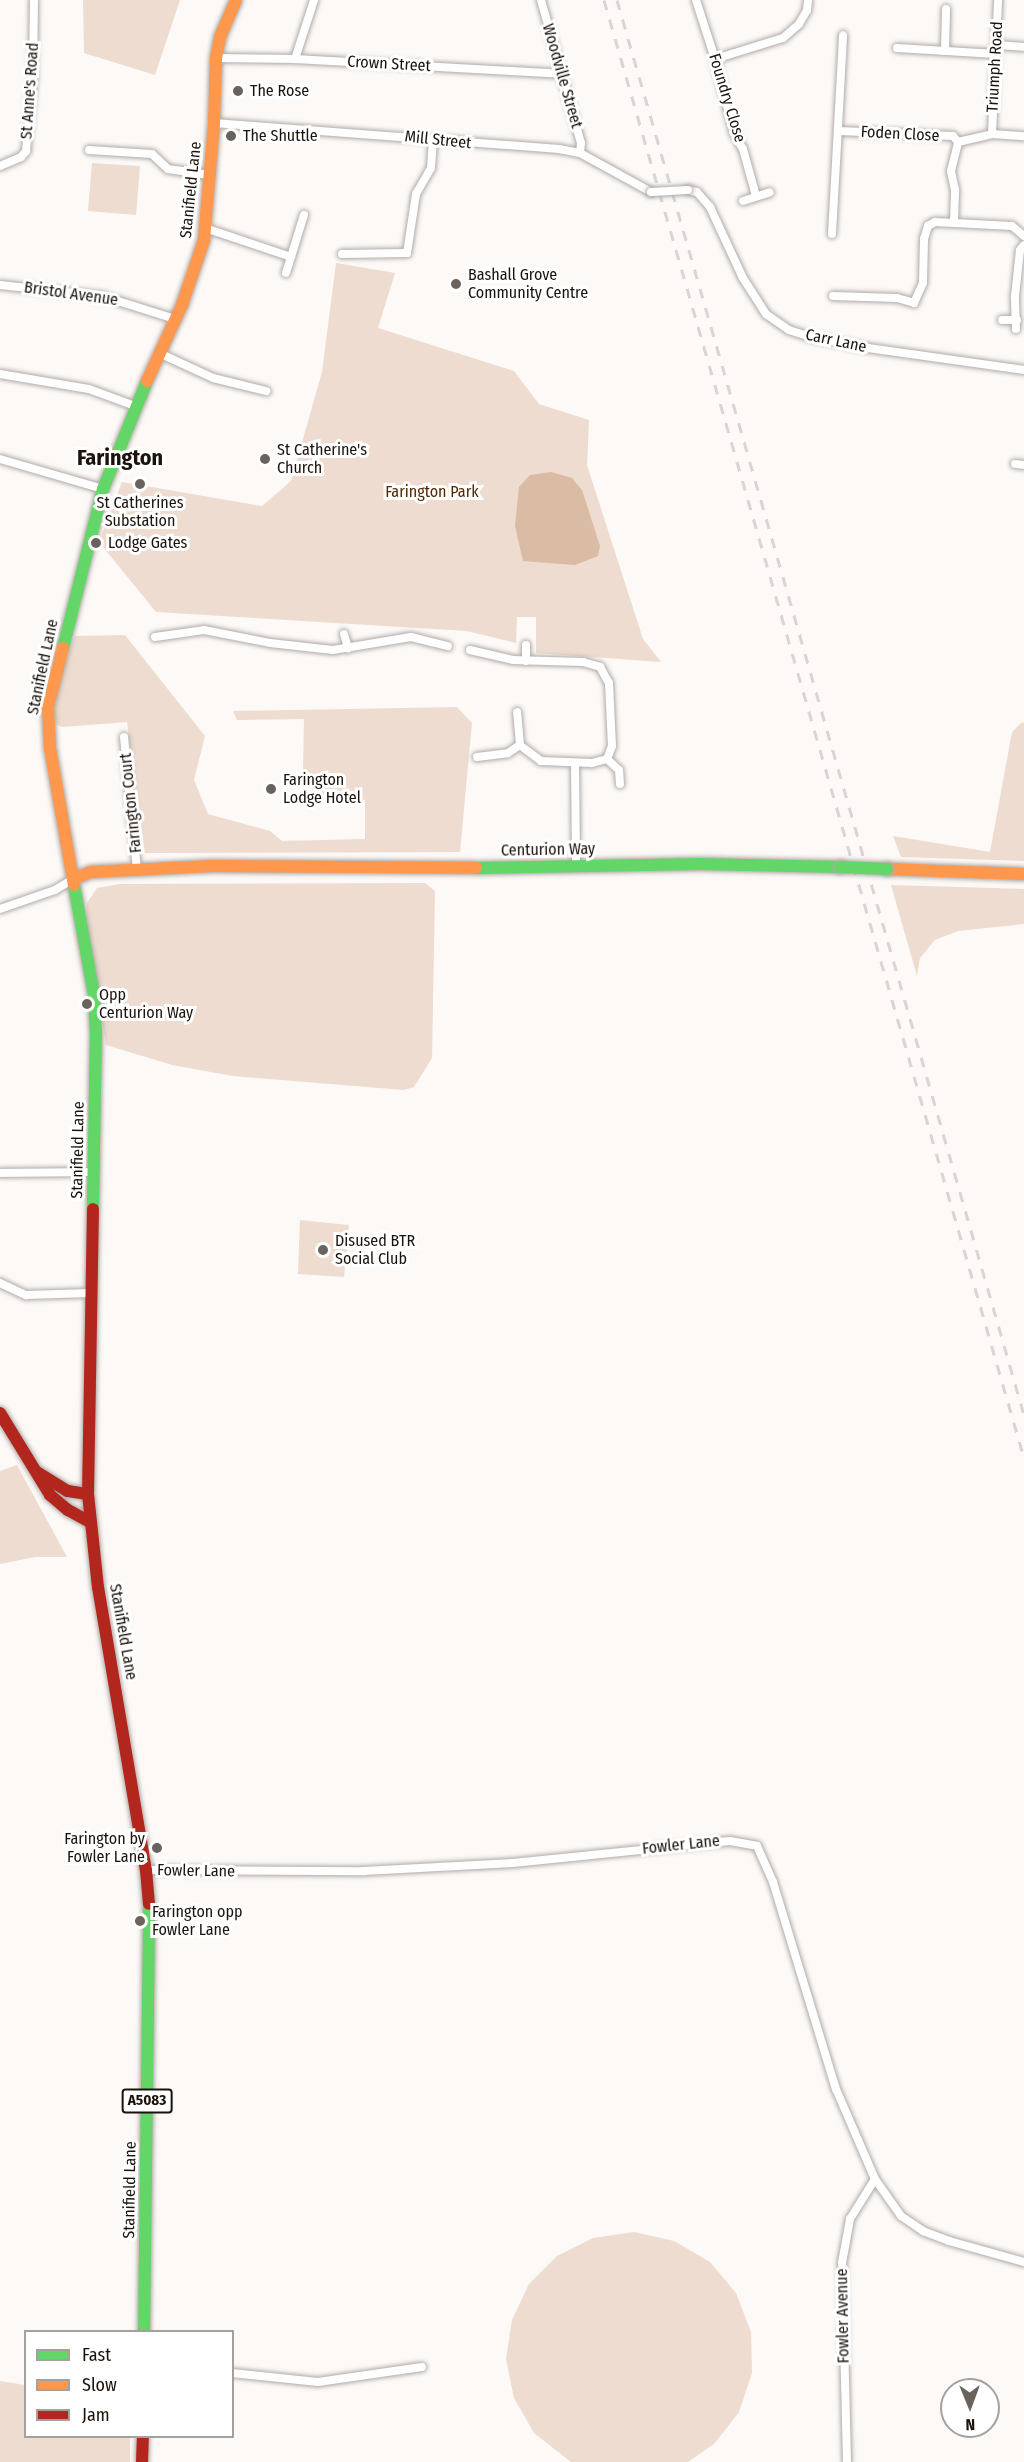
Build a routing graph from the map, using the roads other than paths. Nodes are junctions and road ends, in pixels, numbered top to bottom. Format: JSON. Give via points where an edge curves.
{"nodes":[{"id":1,"x":34,"y":0,"type":"edge"},
{"id":2,"x":236,"y":0,"type":"edge"},
{"id":3,"x":314,"y":0,"type":"edge"},
{"id":4,"x":541,"y":0,"type":"edge"},
{"id":5,"x":696,"y":0,"type":"edge"},
{"id":6,"x":808,"y":0,"type":"edge"},
{"id":7,"x":998,"y":0,"type":"edge"},
{"id":8,"x":946,"y":9,"type":"dead end"},
{"id":9,"x":843,"y":35,"type":"dead end"},
{"id":10,"x":1024,"y":47,"type":"edge"},
{"id":11,"x":897,"y":48,"type":"dead end"},
{"id":12,"x":996,"y":49,"type":"junction"},
{"id":13,"x":945,"y":51,"type":"junction"},
{"id":14,"x":216,"y":58,"type":"junction"},
{"id":15,"x":295,"y":59,"type":"junction"},
{"id":16,"x":715,"y":59,"type":"junction"},
{"id":17,"x":561,"y":74,"type":"junction"},
{"id":18,"x":214,"y":123,"type":"junction"},
{"id":19,"x":839,"y":131,"type":"junction"},
{"id":20,"x":992,"y":134,"type":"junction"},
{"id":21,"x":1024,"y":136,"type":"edge"},
{"id":22,"x":432,"y":139,"type":"junction"},
{"id":23,"x":958,"y":142,"type":"junction"},
{"id":24,"x":88,"y":150,"type":"dead end"},
{"id":25,"x":580,"y":153,"type":"junction"},
{"id":26,"x":0,"y":166,"type":"edge"},
{"id":27,"x":210,"y":175,"type":"junction"},
{"id":28,"x":651,"y":192,"type":"joint"},
{"id":29,"x":771,"y":192,"type":"dead end"},
{"id":30,"x":756,"y":196,"type":"junction"},
{"id":31,"x":743,"y":201,"type":"dead end"},
{"id":32,"x":304,"y":214,"type":"dead end"},
{"id":33,"x":954,"y":222,"type":"junction"},
{"id":34,"x":205,"y":228,"type":"junction"},
{"id":35,"x":831,"y":234,"type":"dead end"},
{"id":36,"x":1024,"y":236,"type":"edge"},
{"id":37,"x":1024,"y":245,"type":"edge"},
{"id":38,"x":342,"y":254,"type":"dead end"},
{"id":39,"x":291,"y":257,"type":"junction"},
{"id":40,"x":286,"y":273,"type":"dead end"},
{"id":41,"x":0,"y":285,"type":"edge"},
{"id":42,"x":833,"y":296,"type":"dead end"},
{"id":43,"x":175,"y":319,"type":"junction"},
{"id":44,"x":1002,"y":320,"type":"dead end"},
{"id":45,"x":159,"y":353,"type":"junction"},
{"id":46,"x":1024,"y":370,"type":"edge"},
{"id":47,"x":0,"y":374,"type":"edge"},
{"id":48,"x":266,"y":391,"type":"dead end"},
{"id":49,"x":135,"y":405,"type":"junction"},
{"id":50,"x":0,"y":459,"type":"edge"},
{"id":51,"x":103,"y":489,"type":"junction"},
{"id":52,"x":344,"y":634,"type":"dead end"},
{"id":53,"x":155,"y":637,"type":"dead end"},
{"id":54,"x":526,"y":645,"type":"dead end"},
{"id":55,"x":448,"y":646,"type":"dead end"},
{"id":56,"x":348,"y":648,"type":"junction"},
{"id":57,"x":470,"y":650,"type":"dead end"},
{"id":58,"x":526,"y":661,"type":"junction"},
{"id":59,"x":517,"y":712,"type":"dead end"},
{"id":60,"x":124,"y":737,"type":"dead end"},
{"id":61,"x":520,"y":745,"type":"junction"},
{"id":62,"x":477,"y":757,"type":"dead end"},
{"id":63,"x":607,"y":759,"type":"junction"},
{"id":64,"x":575,"y":764,"type":"junction"},
{"id":65,"x":620,"y":784,"type":"dead end"},
{"id":66,"x":576,"y":866,"type":"junction"},
{"id":67,"x":137,"y":869,"type":"junction"},
{"id":68,"x":1024,"y":874,"type":"edge"},
{"id":69,"x":73,"y":879,"type":"junction"},
{"id":70,"x":0,"y":909,"type":"edge"},
{"id":71,"x":94,"y":1172,"type":"junction"},
{"id":72,"x":0,"y":1173,"type":"edge"},
{"id":73,"x":0,"y":1283,"type":"edge"},
{"id":74,"x":91,"y":1293,"type":"junction"},
{"id":75,"x":0,"y":1413,"type":"edge"},
{"id":76,"x":37,"y":1472,"type":"junction"},
{"id":77,"x":88,"y":1494,"type":"junction"},
{"id":78,"x":90,"y":1522,"type":"junction"},
{"id":79,"x":146,"y":1870,"type":"junction"},
{"id":80,"x":875,"y":2179,"type":"junction"},
{"id":81,"x":1024,"y":2262,"type":"edge"},
{"id":82,"x":144,"y":2330,"type":"edge"},
{"id":83,"x":422,"y":2367,"type":"dead end"},
{"id":84,"x":234,"y":2373,"type":"edge"},
{"id":85,"x":143,"y":2438,"type":"edge"},
{"id":86,"x":142,"y":2462,"type":"edge"},
{"id":87,"x":847,"y":2462,"type":"edge"}],
"edges":[{"from":1,"to":26,"type":"street","name":"St Anne's Road","via":[[33,78],[26,151]]},
{"from":2,"to":14,"type":"main road","name":"Stanifield Lane","via":[[220,37]]},
{"from":3,"to":15,"type":"street"},
{"from":4,"to":17,"type":"street","name":"Woodville Street"},
{"from":5,"to":16,"type":"street","name":"Foundry Close"},
{"from":6,"to":16,"type":"street","via":[[799,24],[783,38]]},
{"from":7,"to":12,"type":"street","name":"Triumph Road"},
{"from":8,"to":13,"type":"street"},
{"from":9,"to":19,"type":"street","name":"Foden Close"},
{"from":10,"to":12,"type":"street"},
{"from":11,"to":13,"type":"street"},
{"from":12,"to":13,"type":"street"},
{"from":12,"to":20,"type":"street","name":"Triumph Road"},
{"from":14,"to":15,"type":"street","name":"Crown Street"},
{"from":14,"to":18,"type":"main road","name":"Stanifield Lane"},
{"from":15,"to":17,"type":"street","name":"Crown Street"},
{"from":16,"to":30,"type":"street","name":"Foundry Close","via":[[734,133],[743,149]]},
{"from":17,"to":25,"type":"street","name":"Woodville Street","via":[[581,143]]},
{"from":18,"to":22,"type":"street","name":"Mill Street"},
{"from":18,"to":27,"type":"main road","name":"Stanifield Lane"},
{"from":19,"to":23,"type":"street","name":"Foden Close","via":[[953,136]]},
{"from":19,"to":35,"type":"street","name":"Foden Close"},
{"from":20,"to":21,"type":"street"},
{"from":20,"to":23,"type":"street"},
{"from":22,"to":25,"type":"street","name":"Mill Street"},
{"from":22,"to":38,"type":"street","via":[[430,168],[416,194],[407,253]]},
{"from":23,"to":33,"type":"street","via":[[951,171],[956,190]]},
{"from":24,"to":27,"type":"street","via":[[152,154],[168,169]]},
{"from":25,"to":28,"type":"street","name":"Mill Street"},
{"from":27,"to":34,"type":"main road","name":"Stanifield Lane"},
{"from":28,"to":46,"type":"street","name":"Carr Lane","bridge":true,"via":[[697,192],[710,207],[761,307],[789,330],[868,348]]},
{"from":29,"to":30,"type":"street"},
{"from":30,"to":31,"type":"street"},
{"from":32,"to":39,"type":"street"},
{"from":33,"to":36,"type":"street","via":[[1012,226]]},
{"from":33,"to":42,"type":"street","via":[[935,222],[926,230],[923,283],[914,303],[897,298]]},
{"from":34,"to":39,"type":"street"},
{"from":34,"to":43,"type":"main road","name":"Stanifield Lane","via":[[198,259]]},
{"from":37,"to":44,"type":"street","via":[[1020,250],[1016,325]]},
{"from":39,"to":40,"type":"street"},
{"from":41,"to":43,"type":"street","name":"Bristol Avenue","via":[[102,296]]},
{"from":43,"to":45,"type":"main road","name":"Stanifield Lane"},
{"from":45,"to":48,"type":"street","via":[[213,378]]},
{"from":45,"to":49,"type":"main road","name":"Stanifield Lane"},
{"from":47,"to":49,"type":"street","via":[[89,389]]},
{"from":49,"to":51,"type":"main road","name":"Stanifield Lane"},
{"from":50,"to":51,"type":"street"},
{"from":51,"to":69,"type":"main road","name":"Stanifield Lane","via":[[48,707],[50,748]]},
{"from":52,"to":56,"type":"street"},
{"from":53,"to":56,"type":"street","via":[[204,630],[280,644]]},
{"from":54,"to":58,"type":"street"},
{"from":55,"to":56,"type":"street","via":[[411,637]]},
{"from":57,"to":58,"type":"street"},
{"from":58,"to":63,"type":"street","via":[[583,662],[600,667],[605,673],[609,682],[612,746]]},
{"from":59,"to":61,"type":"street"},
{"from":60,"to":67,"type":"street","name":"Farington Court"},
{"from":61,"to":62,"type":"street","via":[[508,753]]},
{"from":61,"to":64,"type":"street","via":[[541,761]]},
{"from":63,"to":64,"type":"street"},
{"from":63,"to":65,"type":"street","via":[[619,770]]},
{"from":64,"to":66,"type":"street"},
{"from":66,"to":67,"type":"main road","name":"Centurion Way"},
{"from":66,"to":68,"type":"main road","name":"Centurion Way","bridge":true,"via":[[700,864]]},
{"from":67,"to":69,"type":"main road","name":"Centurion Way","via":[[91,872]]},
{"from":69,"to":70,"type":"street","via":[[55,890]]},
{"from":69,"to":71,"type":"main road","name":"Stanifield Lane","via":[[94,995]]},
{"from":71,"to":72,"type":"street"},
{"from":71,"to":74,"type":"main road","name":"Stanifield Lane"},
{"from":73,"to":74,"type":"street","via":[[26,1295]]},
{"from":74,"to":77,"type":"main road","name":"Stanifield Lane"},
{"from":75,"to":76,"type":"main road"},
{"from":76,"to":77,"type":"main road","via":[[68,1491]]},
{"from":76,"to":78,"type":"main road","via":[[50,1495]]},
{"from":77,"to":78,"type":"main road","name":"Stanifield Lane","number":"A5083"},
{"from":78,"to":79,"type":"main road","name":"Stanifield Lane","number":"A5083"},
{"from":79,"to":80,"type":"street","name":"Fowler Lane","via":[[364,1871],[513,1863],[730,1841],[757,1846],[773,1882],[836,2089]]},
{"from":79,"to":82,"type":"main road","name":"Stanifield Lane","number":"A5083","via":[[150,1914]]},
{"from":80,"to":81,"type":"street","name":"Fowler Lane","via":[[902,2216],[923,2231]]},
{"from":80,"to":87,"type":"street","name":"Fowler Avenue","via":[[850,2219],[842,2263]]},
{"from":83,"to":84,"type":"street","via":[[318,2382]]},
{"from":85,"to":86,"type":"main road"}]}
